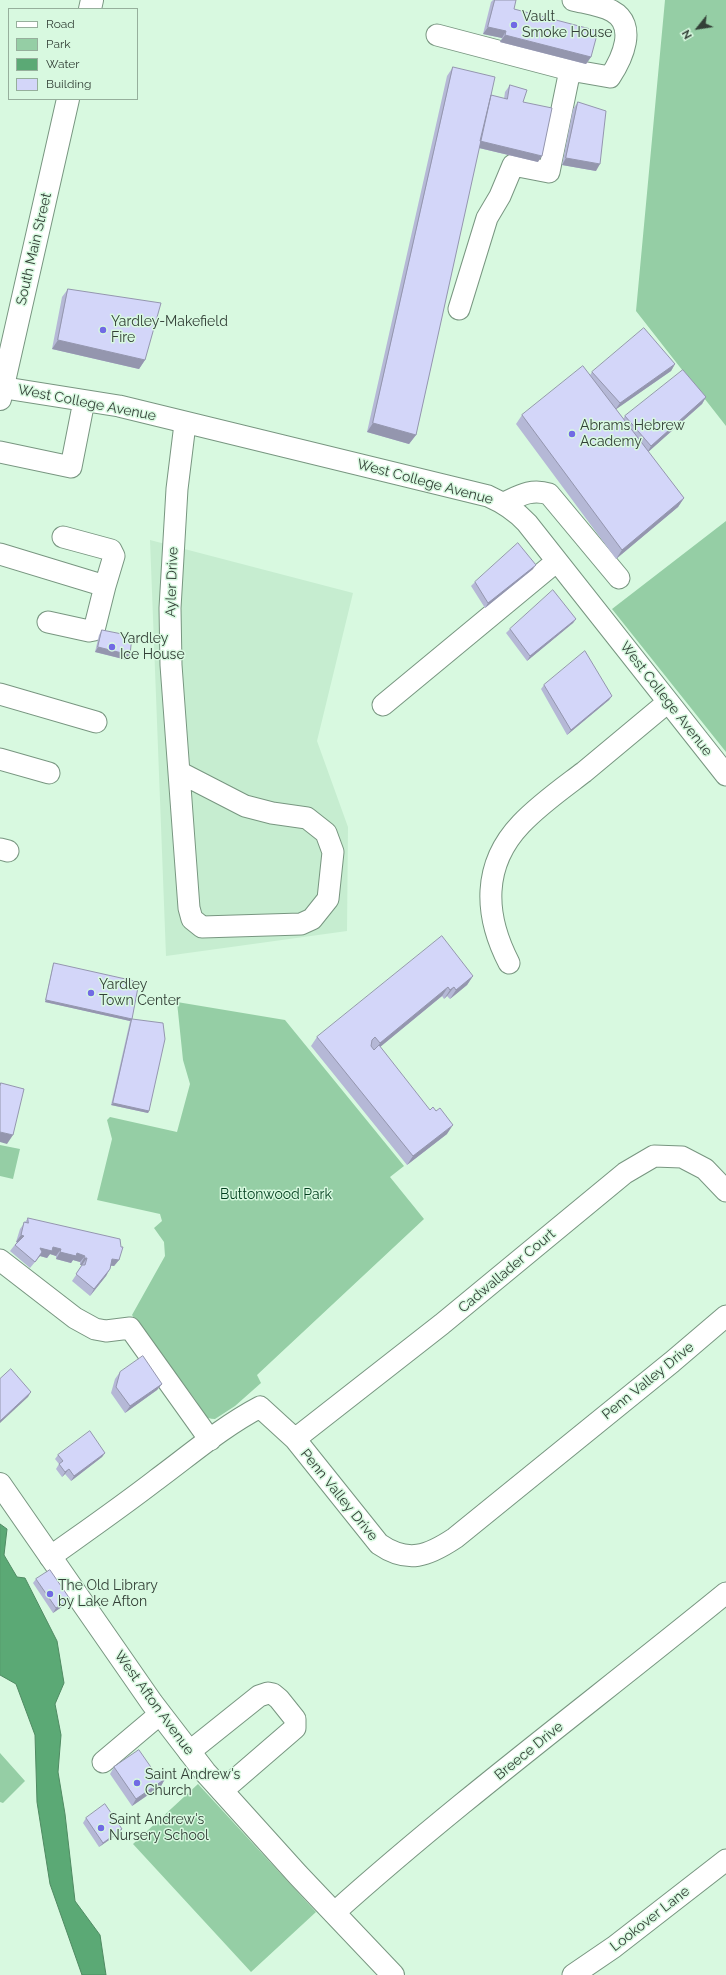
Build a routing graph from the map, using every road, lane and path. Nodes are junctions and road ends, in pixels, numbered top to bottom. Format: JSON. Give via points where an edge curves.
{"nodes":[{"id":1,"x":573,"y":0,"type":"edge"},
{"id":2,"x":437,"y":35,"type":"dead end"},
{"id":3,"x":570,"y":70,"type":"junction"},
{"id":4,"x":68,"y":100,"type":"edge"},
{"id":5,"x":459,"y":309,"type":"dead end"},
{"id":6,"x":1,"y":391,"type":"edge"},
{"id":7,"x":84,"y":401,"type":"junction"},
{"id":8,"x":185,"y":424,"type":"junction"},
{"id":9,"x":0,"y":452,"type":"edge"},
{"id":10,"x":504,"y":503,"type":"junction"},
{"id":11,"x":63,"y":538,"type":"dead end"},
{"id":12,"x":0,"y":554,"type":"edge"},
{"id":13,"x":557,"y":561,"type":"junction"},
{"id":14,"x":619,"y":578,"type":"dead end"},
{"id":15,"x":105,"y":586,"type":"junction"},
{"id":16,"x":48,"y":622,"type":"dead end"},
{"id":17,"x":0,"y":694,"type":"edge"},
{"id":18,"x":668,"y":702,"type":"junction"},
{"id":19,"x":383,"y":705,"type":"dead end"},
{"id":20,"x":96,"y":722,"type":"dead end"},
{"id":21,"x":0,"y":759,"type":"edge"},
{"id":22,"x":179,"y":772,"type":"junction"},
{"id":23,"x":49,"y":773,"type":"dead end"},
{"id":24,"x":726,"y":776,"type":"edge"},
{"id":25,"x":509,"y":963,"type":"dead end"},
{"id":26,"x":726,"y":1191,"type":"edge"},
{"id":27,"x":0,"y":1260,"type":"edge"},
{"id":28,"x":726,"y":1316,"type":"edge"},
{"id":29,"x":294,"y":1439,"type":"junction"},
{"id":30,"x":210,"y":1440,"type":"junction"},
{"id":31,"x":0,"y":1484,"type":"edge"},
{"id":32,"x":50,"y":1557,"type":"junction"},
{"id":33,"x":726,"y":1593,"type":"edge"},
{"id":34,"x":160,"y":1714,"type":"junction"},
{"id":35,"x":189,"y":1752,"type":"junction"},
{"id":36,"x":103,"y":1762,"type":"dead end"},
{"id":37,"x":222,"y":1791,"type":"junction"},
{"id":38,"x":726,"y":1860,"type":"edge"},
{"id":39,"x":334,"y":1913,"type":"junction"},
{"id":40,"x":393,"y":1975,"type":"edge"},
{"id":41,"x":573,"y":1975,"type":"edge"}],
"edges":[{"from":1,"to":3,"type":"street","via":[[612,11],[622,19],[627,35],[620,61],[610,76]]},
{"from":2,"to":3,"type":"street"},
{"from":3,"to":5,"type":"street","via":[[549,172],[513,165],[487,218]]},
{"from":4,"to":6,"type":"main road","name":"South Main Street"},
{"from":6,"to":7,"type":"street","name":"West College Avenue"},
{"from":7,"to":8,"type":"street","name":"West College Avenue","via":[[119,406]]},
{"from":7,"to":9,"type":"street","via":[[70,467]]},
{"from":8,"to":10,"type":"street","name":"West College Avenue","via":[[357,463],[488,496]]},
{"from":8,"to":22,"type":"street","name":"Ayler Drive","via":[[177,490],[170,608],[171,665]]},
{"from":10,"to":13,"type":"street","name":"West College Avenue","via":[[519,515]]},
{"from":10,"to":14,"type":"street","via":[[527,492],[540,491],[548,494]]},
{"from":11,"to":15,"type":"street","via":[[110,550],[114,556]]},
{"from":12,"to":15,"type":"street"},
{"from":13,"to":18,"type":"street","name":"West College Avenue"},
{"from":13,"to":19,"type":"street"},
{"from":15,"to":16,"type":"street","via":[[94,630]]},
{"from":17,"to":20,"type":"street"},
{"from":18,"to":24,"type":"street","name":"West College Avenue"},
{"from":18,"to":25,"type":"street","via":[[546,801],[521,824],[506,843],[494,868],[490,898],[492,919]]},
{"from":21,"to":23,"type":"street"},
{"from":22,"to":22,"type":"street","name":"Ayler Drive","via":[[245,806],[307,818],[326,833],[333,852],[328,899],[312,919],[302,924],[202,927],[192,919],[189,908]]},
{"from":26,"to":29,"type":"street","name":"Cadwallader Court","via":[[705,1169],[682,1157],[654,1156],[625,1173],[442,1324]]},
{"from":27,"to":30,"type":"street","via":[[75,1318],[96,1329],[106,1331],[130,1328]]},
{"from":28,"to":29,"type":"street","name":"Penn Valley Drive","via":[[455,1538],[424,1554],[410,1556],[395,1553],[379,1544]]},
{"from":29,"to":30,"type":"street","name":"Penn Valley Drive","via":[[260,1407],[240,1417]]},
{"from":30,"to":32,"type":"street","name":"Penn Valley Drive"},
{"from":31,"to":32,"type":"main road","name":"West Afton Avenue"},
{"from":32,"to":34,"type":"main road","name":"West Afton Avenue"},
{"from":33,"to":39,"type":"street","name":"Breece Drive","via":[[476,1793]]},
{"from":34,"to":35,"type":"main road","name":"West Afton Avenue"},
{"from":34,"to":36,"type":"street"},
{"from":35,"to":37,"type":"main road","name":"West Afton Avenue"},
{"from":35,"to":37,"type":"street","via":[[259,1696],[268,1693],[279,1699],[295,1719],[295,1728]]},
{"from":37,"to":39,"type":"main road","name":"West Afton Avenue"},
{"from":38,"to":41,"type":"street","name":"Lookover Lane","via":[[614,1947]]},
{"from":39,"to":40,"type":"main road","name":"West Afton Avenue"}]}
